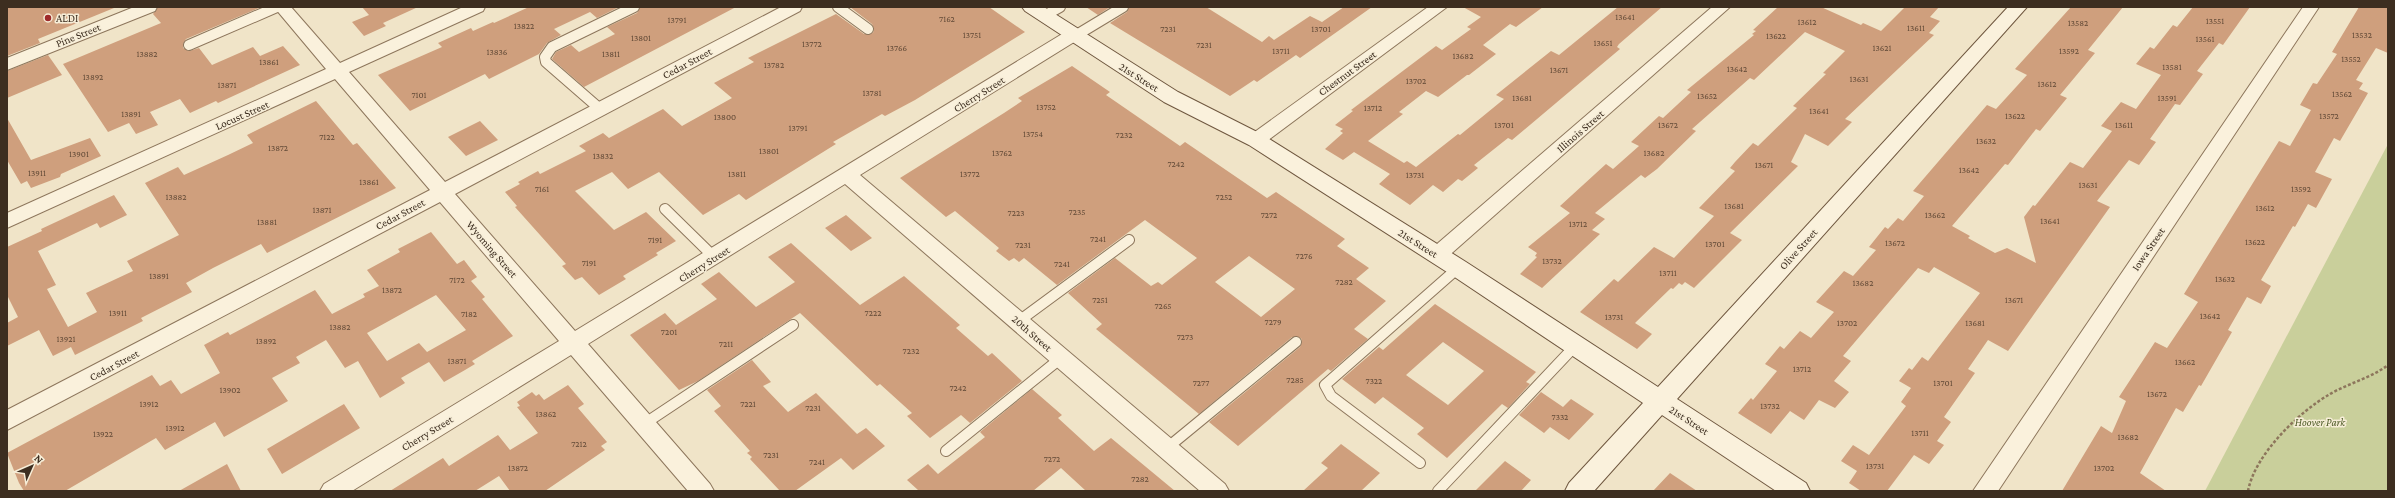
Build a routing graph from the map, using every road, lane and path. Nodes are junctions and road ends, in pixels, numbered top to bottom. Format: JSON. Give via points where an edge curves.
{"nodes":[{"id":1,"x":149,"y":7,"type":"edge"},
{"id":2,"x":277,"y":7,"type":"edge"},
{"id":3,"x":282,"y":7,"type":"edge"},
{"id":4,"x":477,"y":7,"type":"edge"},
{"id":5,"x":634,"y":7,"type":"edge"},
{"id":6,"x":838,"y":7,"type":"edge"},
{"id":7,"x":1123,"y":7,"type":"edge"},
{"id":8,"x":1438,"y":7,"type":"edge"},
{"id":9,"x":1722,"y":7,"type":"edge"},
{"id":10,"x":2018,"y":7,"type":"edge"},
{"id":11,"x":2311,"y":7,"type":"edge"},
{"id":12,"x":786,"y":9,"type":"edge"},
{"id":13,"x":1045,"y":10,"type":"edge"},
{"id":14,"x":868,"y":29,"type":"dead end"},
{"id":15,"x":1074,"y":36,"type":"junction"},
{"id":16,"x":189,"y":45,"type":"dead end"},
{"id":17,"x":7,"y":64,"type":"edge"},
{"id":18,"x":338,"y":71,"type":"junction"},
{"id":19,"x":600,"y":109,"type":"junction"},
{"id":20,"x":1256,"y":140,"type":"junction"},
{"id":21,"x":848,"y":176,"type":"junction"},
{"id":22,"x":443,"y":192,"type":"junction"},
{"id":23,"x":664,"y":209,"type":"dead end"},
{"id":24,"x":7,"y":221,"type":"edge"},
{"id":25,"x":1129,"y":240,"type":"dead end"},
{"id":26,"x":1438,"y":255,"type":"junction"},
{"id":27,"x":715,"y":258,"type":"junction"},
{"id":28,"x":1458,"y":268,"type":"junction"},
{"id":29,"x":1019,"y":322,"type":"junction"},
{"id":30,"x":793,"y":325,"type":"dead end"},
{"id":31,"x":1296,"y":342,"type":"dead end"},
{"id":32,"x":574,"y":344,"type":"junction"},
{"id":33,"x":1575,"y":346,"type":"junction"},
{"id":34,"x":1061,"y":358,"type":"junction"},
{"id":35,"x":2388,"y":365,"type":"edge"},
{"id":36,"x":1660,"y":401,"type":"junction"},
{"id":37,"x":7,"y":421,"type":"edge"},
{"id":38,"x":644,"y":424,"type":"junction"},
{"id":39,"x":1167,"y":448,"type":"junction"},
{"id":40,"x":946,"y":451,"type":"dead end"},
{"id":41,"x":1420,"y":463,"type":"dead end"},
{"id":42,"x":332,"y":491,"type":"edge"},
{"id":43,"x":702,"y":491,"type":"edge"},
{"id":44,"x":1217,"y":491,"type":"edge"},
{"id":45,"x":1438,"y":491,"type":"edge"},
{"id":46,"x":1578,"y":491,"type":"edge"},
{"id":47,"x":1797,"y":491,"type":"edge"},
{"id":48,"x":1985,"y":491,"type":"edge"},
{"id":49,"x":2248,"y":491,"type":"edge"}],
"edges":[{"from":1,"to":17,"type":"street","name":"Pine Street"},
{"from":2,"to":16,"type":"lane"},
{"from":3,"to":18,"type":"street","name":"Wyoming Street"},
{"from":4,"to":18,"type":"street","name":"Locust Street"},
{"from":5,"to":19,"type":"lane","via":[[552,47],[545,57],[546,62]]},
{"from":6,"to":14,"type":"lane"},
{"from":7,"to":15,"type":"lane"},
{"from":8,"to":20,"type":"street","name":"Chestnut Street"},
{"from":9,"to":26,"type":"street","name":"Illinois Street"},
{"from":10,"to":36,"type":"street","name":"Olive Street"},
{"from":11,"to":48,"type":"street","name":"Iowa Street"},
{"from":12,"to":19,"type":"street","name":"Cedar Street"},
{"from":13,"to":15,"type":"street","name":"21st Street"},
{"from":15,"to":20,"type":"street","name":"21st Street","via":[[1171,97]]},
{"from":15,"to":21,"type":"street","name":"Cherry Street"},
{"from":18,"to":22,"type":"street","name":"Wyoming Street"},
{"from":18,"to":24,"type":"street","name":"Locust Street"},
{"from":19,"to":22,"type":"street","name":"Cedar Street"},
{"from":20,"to":26,"type":"street","name":"21st Street"},
{"from":21,"to":27,"type":"street","name":"Cherry Street"},
{"from":21,"to":29,"type":"street","name":"20th Street"},
{"from":22,"to":32,"type":"street","name":"Wyoming Street"},
{"from":22,"to":37,"type":"street","name":"Cedar Street"},
{"from":23,"to":27,"type":"lane"},
{"from":25,"to":29,"type":"lane"},
{"from":26,"to":28,"type":"street","name":"21st Street"},
{"from":27,"to":32,"type":"street","name":"Cherry Street"},
{"from":28,"to":33,"type":"street","name":"21st Street"},
{"from":28,"to":41,"type":"lane","via":[[1325,385],[1331,396]]},
{"from":29,"to":34,"type":"street","name":"20th Street"},
{"from":30,"to":38,"type":"lane"},
{"from":31,"to":39,"type":"lane"},
{"from":32,"to":38,"type":"street","name":"Wyoming Street"},
{"from":32,"to":42,"type":"street","name":"Cherry Street"},
{"from":33,"to":36,"type":"street","name":"21st Street"},
{"from":33,"to":45,"type":"lane"},
{"from":34,"to":39,"type":"street","name":"20th Street"},
{"from":34,"to":40,"type":"lane"},
{"from":35,"to":49,"type":"path","via":[[2378,374],[2342,388],[2302,412],[2284,430],[2250,478]]},
{"from":36,"to":46,"type":"street","name":"Olive Street"},
{"from":36,"to":47,"type":"street","name":"21st Street"},
{"from":38,"to":43,"type":"street","name":"Wyoming Street"},
{"from":39,"to":44,"type":"street","name":"20th Street"}]}
